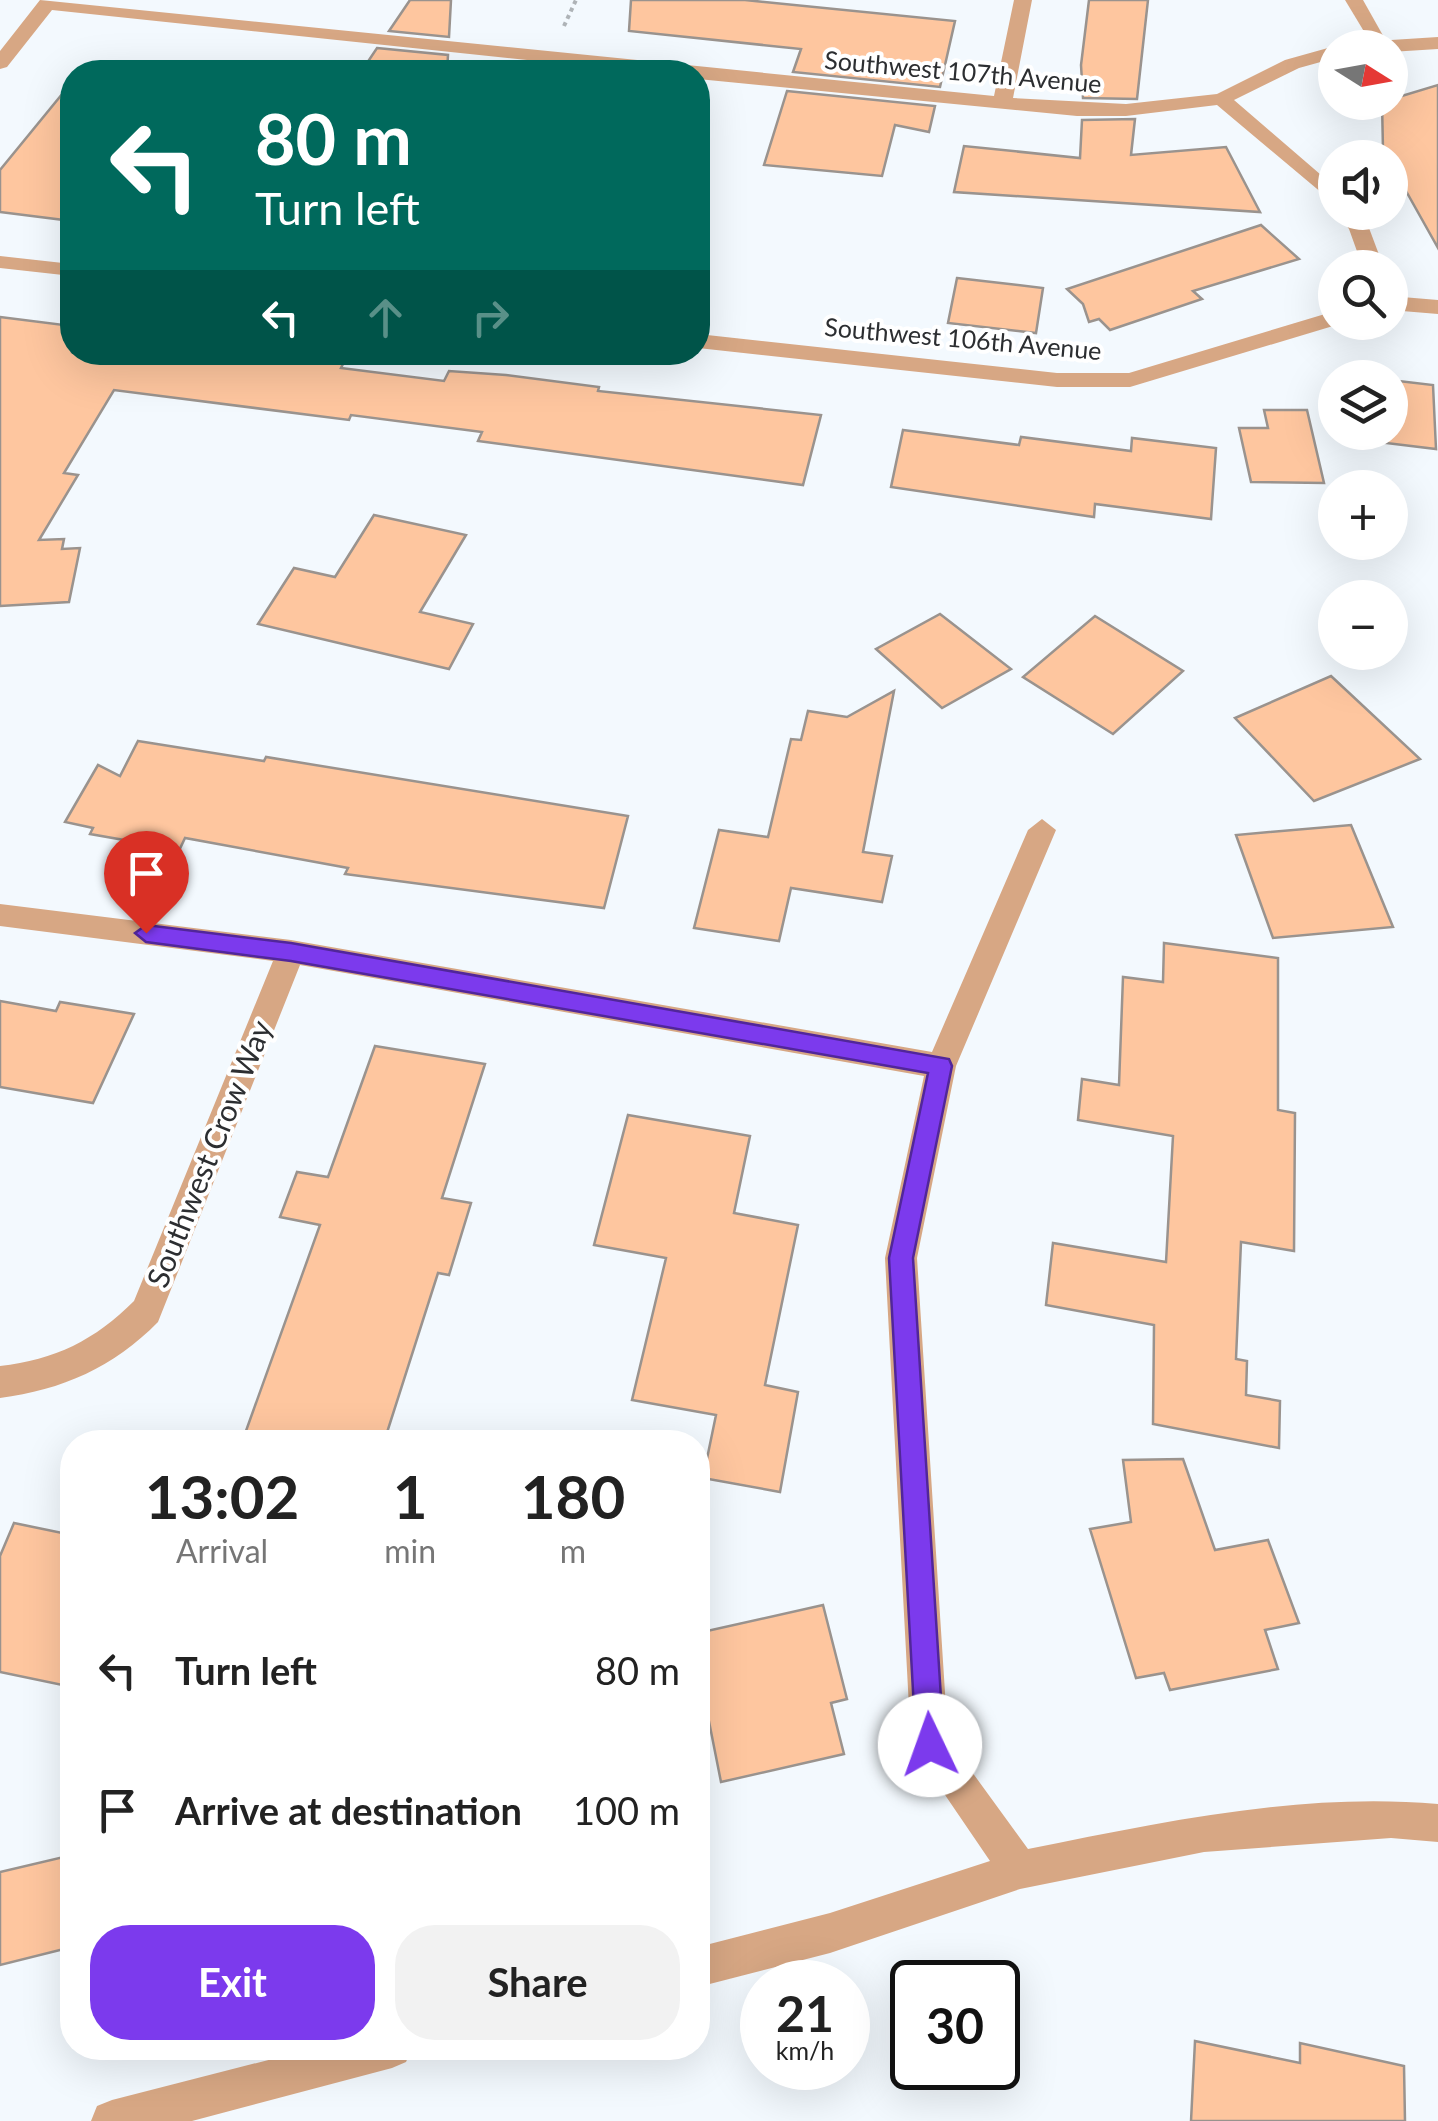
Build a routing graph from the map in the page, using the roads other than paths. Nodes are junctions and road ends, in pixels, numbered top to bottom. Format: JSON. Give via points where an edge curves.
{"nodes":[{"id":1,"x":1023,"y":0,"type":"edge"},
{"id":2,"x":1354,"y":0,"type":"edge"},
{"id":3,"x":48,"y":2,"type":"edge"},
{"id":4,"x":1373,"y":30,"type":"edge"},
{"id":5,"x":1438,"y":42,"type":"edge"},
{"id":6,"x":1408,"y":44,"type":"edge"},
{"id":7,"x":1318,"y":57,"type":"edge"},
{"id":8,"x":580,"y":60,"type":"edge"},
{"id":9,"x":0,"y":62,"type":"edge"},
{"id":10,"x":710,"y":74,"type":"edge"},
{"id":11,"x":1221,"y":99,"type":"junction"},
{"id":12,"x":1003,"y":102,"type":"junction"},
{"id":13,"x":1318,"y":183,"type":"edge"},
{"id":14,"x":0,"y":262,"type":"edge"},
{"id":15,"x":60,"y":269,"type":"edge"},
{"id":16,"x":1408,"y":304,"type":"edge"},
{"id":17,"x":1438,"y":307,"type":"edge"},
{"id":18,"x":1318,"y":323,"type":"edge"},
{"id":19,"x":710,"y":342,"type":"edge"},
{"id":20,"x":1042,"y":830,"type":"dead end"},
{"id":21,"x":0,"y":915,"type":"edge"},
{"id":22,"x":291,"y":952,"type":"junction"},
{"id":23,"x":941,"y":1066,"type":"junction"},
{"id":24,"x":0,"y":1382,"type":"edge"},
{"id":25,"x":1438,"y":1823,"type":"edge"},
{"id":26,"x":1020,"y":1870,"type":"junction"},
{"id":27,"x":710,"y":1965,"type":"edge"},
{"id":28,"x":346,"y":2060,"type":"edge"},
{"id":29,"x":112,"y":2121,"type":"edge"}],
"edges":[{"from":1,"to":12,"type":"street"},
{"from":2,"to":4,"type":"street"},
{"from":3,"to":8,"type":"street"},
{"from":3,"to":9,"type":"street"},
{"from":5,"to":6,"type":"street"},
{"from":7,"to":11,"type":"street","name":"Southwest 107th Avenue"},
{"from":10,"to":12,"type":"street","name":"Southwest 107th Avenue"},
{"from":11,"to":12,"type":"street","name":"Southwest 107th Avenue","via":[[1126,110]]},
{"from":11,"to":13,"type":"street"},
{"from":14,"to":15,"type":"street"},
{"from":16,"to":17,"type":"street"},
{"from":18,"to":19,"type":"street","name":"Southwest 106th Avenue","via":[[1130,380],[1057,380]]},
{"from":20,"to":23,"type":"street"},
{"from":21,"to":22,"type":"street"},
{"from":22,"to":23,"type":"street"},
{"from":22,"to":24,"type":"street","name":"Southwest Crow Way","via":[[146,1311],[124,1335],[76,1366]]},
{"from":23,"to":26,"type":"street","via":[[901,1258],[930,1745]]},
{"from":25,"to":26,"type":"street","via":[[1391,1819],[1204,1832]]},
{"from":26,"to":27,"type":"street"},
{"from":28,"to":29,"type":"street"}]}
